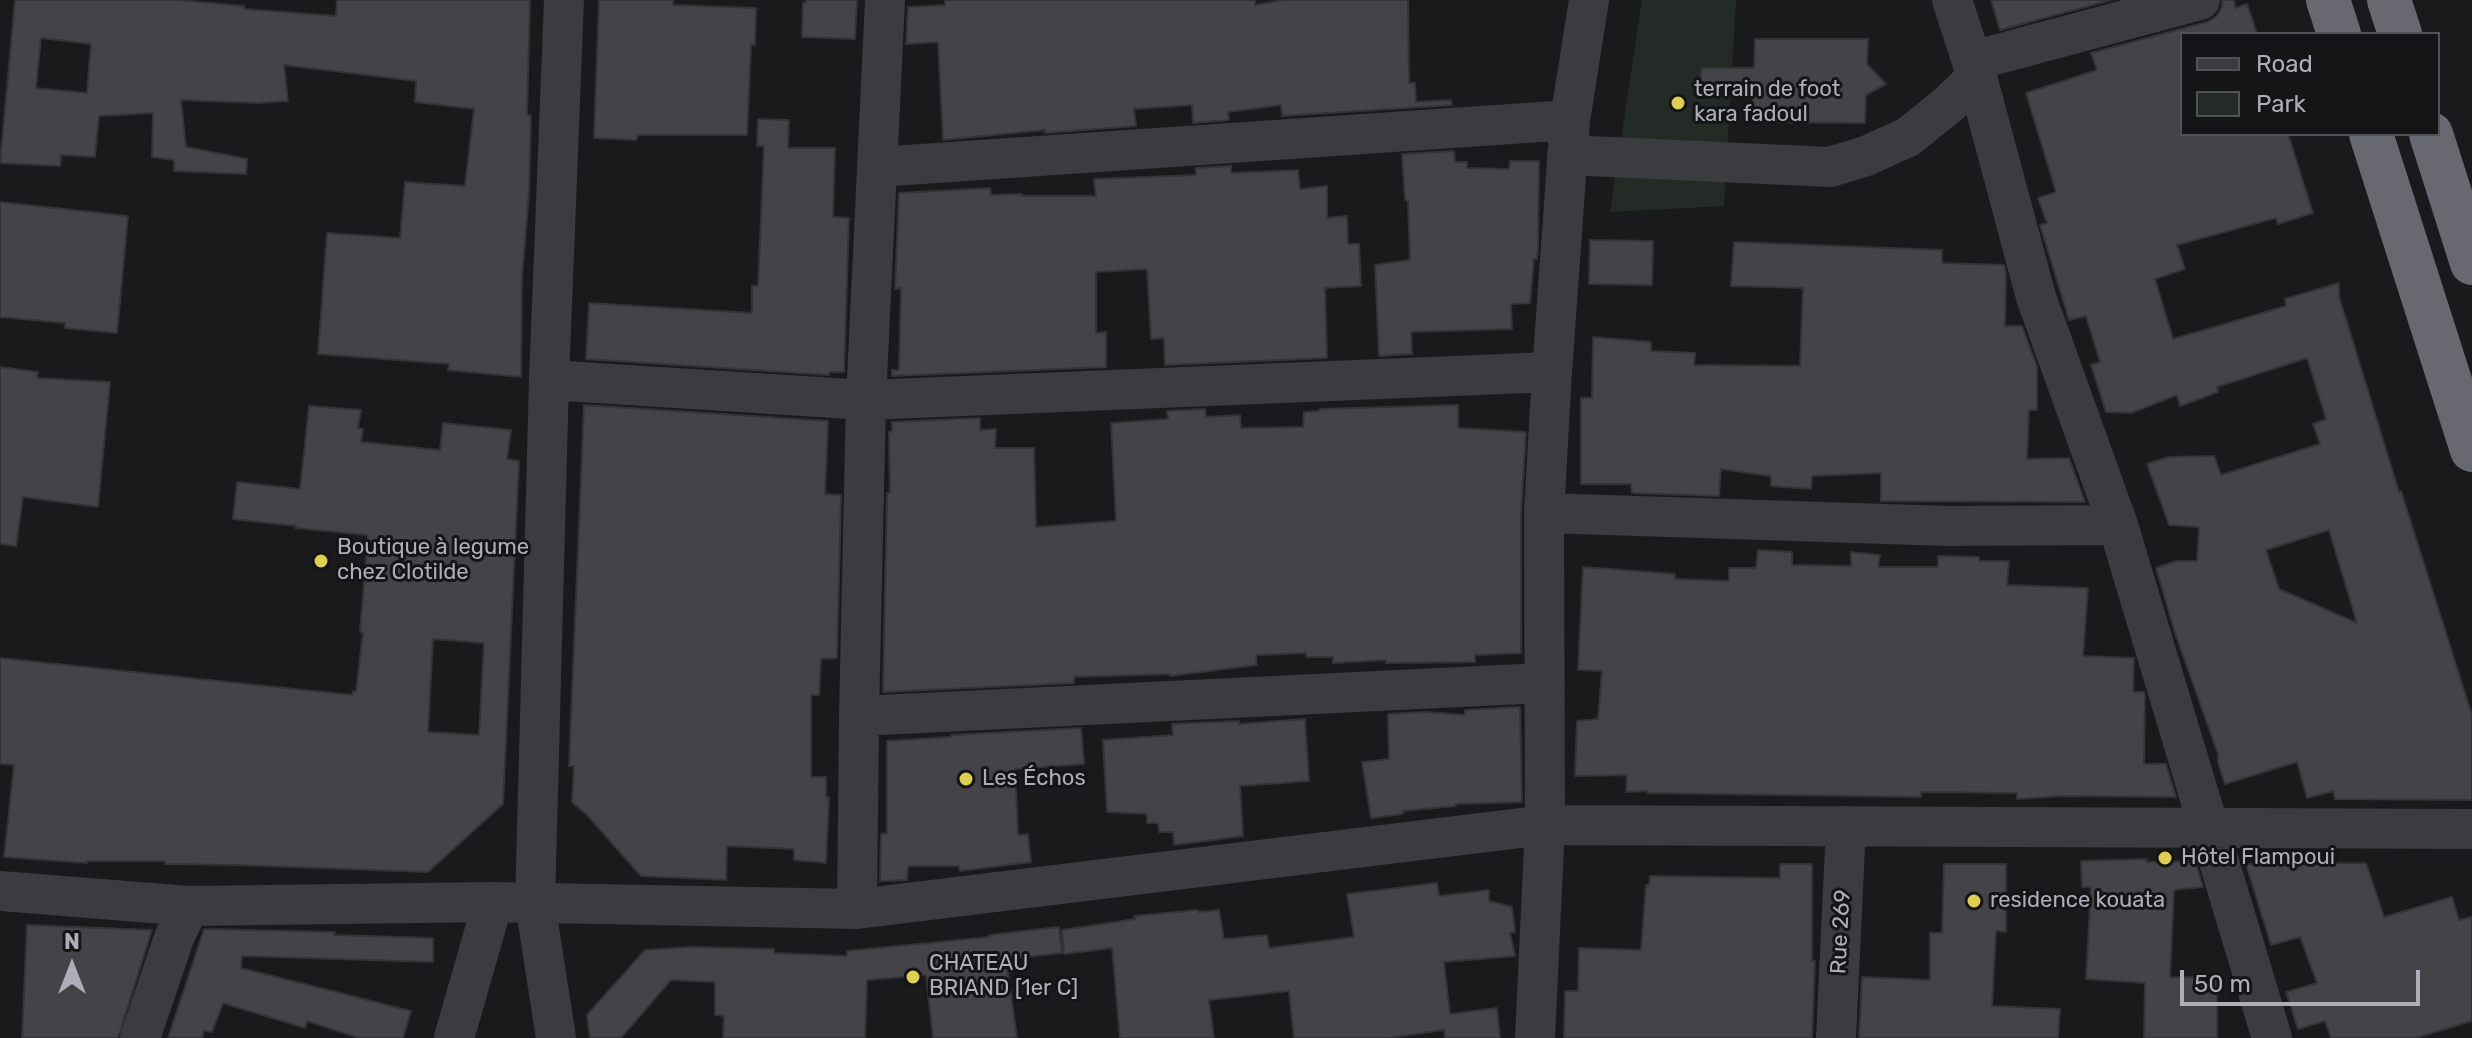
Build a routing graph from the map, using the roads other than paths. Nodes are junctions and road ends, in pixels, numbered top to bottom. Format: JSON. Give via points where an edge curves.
{"nodes":[{"id":1,"x":564,"y":0,"type":"edge"},
{"id":2,"x":885,"y":0,"type":"edge"},
{"id":3,"x":1589,"y":0,"type":"edge"},
{"id":4,"x":1952,"y":0,"type":"edge"},
{"id":5,"x":2200,"y":0,"type":"edge"},
{"id":6,"x":2328,"y":0,"type":"edge"},
{"id":7,"x":2389,"y":0,"type":"edge"},
{"id":8,"x":2338,"y":32,"type":"edge"},
{"id":9,"x":2399,"y":32,"type":"edge"},
{"id":10,"x":1975,"y":69,"type":"junction"},
{"id":11,"x":2372,"y":136,"type":"edge"},
{"id":12,"x":2432,"y":136,"type":"edge"},
{"id":13,"x":1569,"y":138,"type":"junction"},
{"id":14,"x":877,"y":167,"type":"junction"},
{"id":15,"x":2464,"y":210,"type":"edge"},
{"id":16,"x":2472,"y":263,"type":"edge"},
{"id":17,"x":1552,"y":372,"type":"junction"},
{"id":18,"x":549,"y":380,"type":"junction"},
{"id":19,"x":866,"y":400,"type":"junction"},
{"id":20,"x":2472,"y":450,"type":"edge"},
{"id":21,"x":1544,"y":513,"type":"junction"},
{"id":22,"x":2118,"y":525,"type":"junction"},
{"id":23,"x":1543,"y":683,"type":"junction"},
{"id":24,"x":859,"y":716,"type":"junction"},
{"id":25,"x":1545,"y":825,"type":"junction"},
{"id":26,"x":1846,"y":826,"type":"junction"},
{"id":27,"x":2208,"y":828,"type":"junction"},
{"id":28,"x":2472,"y":829,"type":"edge"},
{"id":29,"x":0,"y":891,"type":"edge"},
{"id":30,"x":493,"y":902,"type":"junction"},
{"id":31,"x":535,"y":903,"type":"junction"},
{"id":32,"x":189,"y":906,"type":"junction"},
{"id":33,"x":857,"y":909,"type":"junction"},
{"id":34,"x":140,"y":1038,"type":"edge"},
{"id":35,"x":454,"y":1038,"type":"edge"},
{"id":36,"x":556,"y":1038,"type":"edge"},
{"id":37,"x":1535,"y":1038,"type":"edge"},
{"id":38,"x":1836,"y":1038,"type":"edge"},
{"id":39,"x":2272,"y":1038,"type":"edge"}],
"edges":[{"from":1,"to":18,"type":"street"},
{"from":2,"to":14,"type":"street"},
{"from":3,"to":13,"type":"street"},
{"from":4,"to":10,"type":"street"},
{"from":5,"to":10,"type":"street"},
{"from":6,"to":8,"type":"highway"},
{"from":7,"to":9,"type":"highway"},
{"from":10,"to":13,"type":"street","via":[[1949,104],[1908,137],[1830,167]]},
{"from":10,"to":22,"type":"street","via":[[2036,297]]},
{"from":11,"to":20,"type":"highway"},
{"from":12,"to":15,"type":"highway"},
{"from":13,"to":14,"type":"street"},
{"from":13,"to":17,"type":"street"},
{"from":14,"to":19,"type":"street"},
{"from":15,"to":16,"type":"highway"},
{"from":17,"to":19,"type":"street"},
{"from":17,"to":21,"type":"street"},
{"from":18,"to":19,"type":"street"},
{"from":18,"to":31,"type":"street"},
{"from":19,"to":24,"type":"street"},
{"from":21,"to":22,"type":"street","via":[[1948,526]]},
{"from":21,"to":23,"type":"street"},
{"from":22,"to":27,"type":"street"},
{"from":23,"to":24,"type":"street"},
{"from":23,"to":25,"type":"street"},
{"from":24,"to":33,"type":"street"},
{"from":25,"to":26,"type":"street"},
{"from":25,"to":33,"type":"street"},
{"from":25,"to":37,"type":"street"},
{"from":26,"to":27,"type":"street"},
{"from":26,"to":38,"type":"street","name":"Rue 269"},
{"from":27,"to":28,"type":"street"},
{"from":27,"to":39,"type":"street"},
{"from":29,"to":32,"type":"street"},
{"from":30,"to":31,"type":"street"},
{"from":30,"to":32,"type":"street"},
{"from":30,"to":35,"type":"street"},
{"from":31,"to":33,"type":"street"},
{"from":31,"to":36,"type":"street"},
{"from":32,"to":34,"type":"street"}]}
